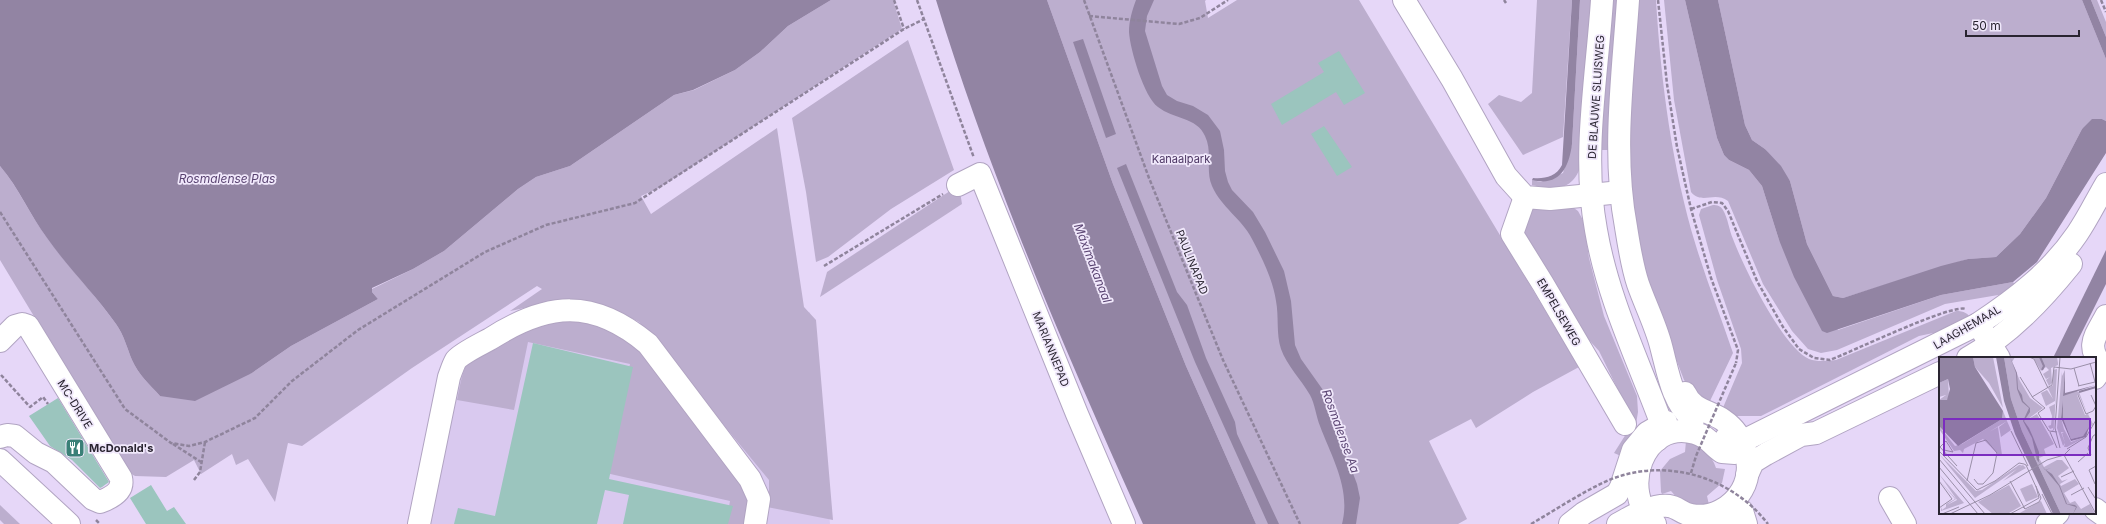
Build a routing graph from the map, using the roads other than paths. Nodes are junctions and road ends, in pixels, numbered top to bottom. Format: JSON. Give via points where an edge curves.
{"nodes":[{"id":1,"x":1404,"y":0,"type":"edge"},
{"id":2,"x":1602,"y":0,"type":"edge"},
{"id":3,"x":1628,"y":0,"type":"edge"},
{"id":4,"x":2106,"y":184,"type":"edge"},
{"id":5,"x":958,"y":186,"type":"road end"},
{"id":6,"x":1621,"y":192,"type":"junction"},
{"id":7,"x":1592,"y":196,"type":"junction"},
{"id":8,"x":1526,"y":197,"type":"junction"},
{"id":9,"x":2106,"y":211,"type":"edge"},
{"id":10,"x":2106,"y":316,"type":"edge"},
{"id":11,"x":1978,"y":324,"type":"junction"},
{"id":12,"x":0,"y":341,"type":"edge"},
{"id":13,"x":1995,"y":352,"type":"edge"},
{"id":14,"x":1972,"y":357,"type":"edge"},
{"id":15,"x":2096,"y":357,"type":"edge"},
{"id":16,"x":2096,"y":358,"type":"edge"},
{"id":17,"x":2102,"y":371,"type":"edge"},
{"id":18,"x":1939,"y":373,"type":"edge"},
{"id":19,"x":1808,"y":409,"type":"junction"},
{"id":20,"x":1693,"y":412,"type":"junction"},
{"id":21,"x":1624,"y":424,"type":"dead end"},
{"id":22,"x":1661,"y":430,"type":"junction"},
{"id":23,"x":0,"y":437,"type":"edge"},
{"id":24,"x":1735,"y":441,"type":"junction"},
{"id":25,"x":0,"y":460,"type":"edge"},
{"id":26,"x":1753,"y":477,"type":"junction"},
{"id":27,"x":1627,"y":491,"type":"junction"},
{"id":28,"x":1890,"y":498,"type":"dead end"},
{"id":29,"x":2096,"y":511,"type":"edge"},
{"id":30,"x":2106,"y":517,"type":"edge"},
{"id":31,"x":1655,"y":518,"type":"edge"},
{"id":32,"x":1732,"y":518,"type":"edge"},
{"id":33,"x":69,"y":524,"type":"edge"},
{"id":34,"x":419,"y":524,"type":"edge"},
{"id":35,"x":755,"y":524,"type":"edge"},
{"id":36,"x":1124,"y":524,"type":"edge"},
{"id":37,"x":1570,"y":524,"type":"edge"},
{"id":38,"x":1578,"y":524,"type":"edge"},
{"id":39,"x":1618,"y":524,"type":"edge"},
{"id":40,"x":1905,"y":524,"type":"edge"}],
"edges":[{"from":1,"to":8,"type":"main road","via":[[1506,176]]},
{"from":2,"to":7,"type":"main road","name":"DE BLAUWE SLUISWEG","via":[[1591,134]]},
{"from":3,"to":6,"type":"main road","via":[[1619,133]]},
{"from":4,"to":11,"type":"main road","name":"LAAGHEMAAL","via":[[2077,234],[2045,273]]},
{"from":5,"to":36,"type":"main road","name":"MARIANNEPAD","via":[[980,174]]},
{"from":6,"to":7,"type":"main road"},
{"from":6,"to":20,"type":"main road","via":[[1638,282],[1661,346],[1672,360]]},
{"from":7,"to":8,"type":"main road","via":[[1550,199]]},
{"from":7,"to":22,"type":"main road","name":"DE BLAUWE SLUISWEG","via":[[1595,230],[1611,294],[1635,355],[1632,371],[1648,414]]},
{"from":8,"to":21,"type":"main road","name":"EMPELSEWEG","via":[[1512,234],[1544,284]]},
{"from":9,"to":13,"type":"main road","name":"LAAGHEMAAL","via":[[2087,243],[2055,284],[2024,316]]},
{"from":10,"to":15,"type":"main road","via":[[2094,340],[2093,351]]},
{"from":11,"to":13,"type":"main road"},
{"from":11,"to":19,"type":"main road","name":"LAAGHEMAAL"},
{"from":12,"to":23,"type":"main road","name":"MC-DRIVE","via":[[15,326],[28,326],[121,478],[120,490],[100,502],[91,497],[54,462],[36,453],[15,436]]},
{"from":13,"to":14,"type":"main road","name":"LAAGHEMAAL"},
{"from":16,"to":17,"type":"main road"},
{"from":18,"to":26,"type":"main road","via":[[1816,433],[1807,443],[1769,463]]},
{"from":19,"to":24,"type":"main road","name":"LAAGHEMAAL","via":[[1799,422]]},
{"from":19,"to":24,"type":"main road","name":"LAAGHEMAAL","via":[[1790,408],[1747,428]]},
{"from":20,"to":22,"type":"main road"},
{"from":20,"to":24,"type":"main road"},
{"from":22,"to":24,"type":"main road","via":[[1695,433],[1709,439],[1722,452]]},
{"from":22,"to":27,"type":"main road","via":[[1633,450],[1621,488]]},
{"from":22,"to":31,"type":"main road","name":"DE BLAUWE SLUISWEG","via":[[1671,447],[1657,460],[1651,472],[1650,488]]},
{"from":24,"to":26,"type":"main road","via":[[1748,462]]},
{"from":24,"to":32,"type":"main road","via":[[1733,474],[1721,496]]},
{"from":25,"to":33,"type":"main road"},
{"from":26,"to":32,"type":"main road","via":[[1752,498]]},
{"from":27,"to":31,"type":"main road","via":[[1638,496]]},
{"from":27,"to":37,"type":"main road","via":[[1584,513]]},
{"from":27,"to":38,"type":"main road","via":[[1624,501]]},
{"from":28,"to":40,"type":"main road"},
{"from":29,"to":30,"type":"main road"},
{"from":31,"to":32,"type":"main road","via":[[1669,506],[1690,515]]},
{"from":31,"to":39,"type":"main road"},
{"from":34,"to":35,"type":"main road","via":[[449,377],[457,360],[530,318],[569,310],[614,320],[629,328],[648,344],[753,484],[759,498]]}]}
